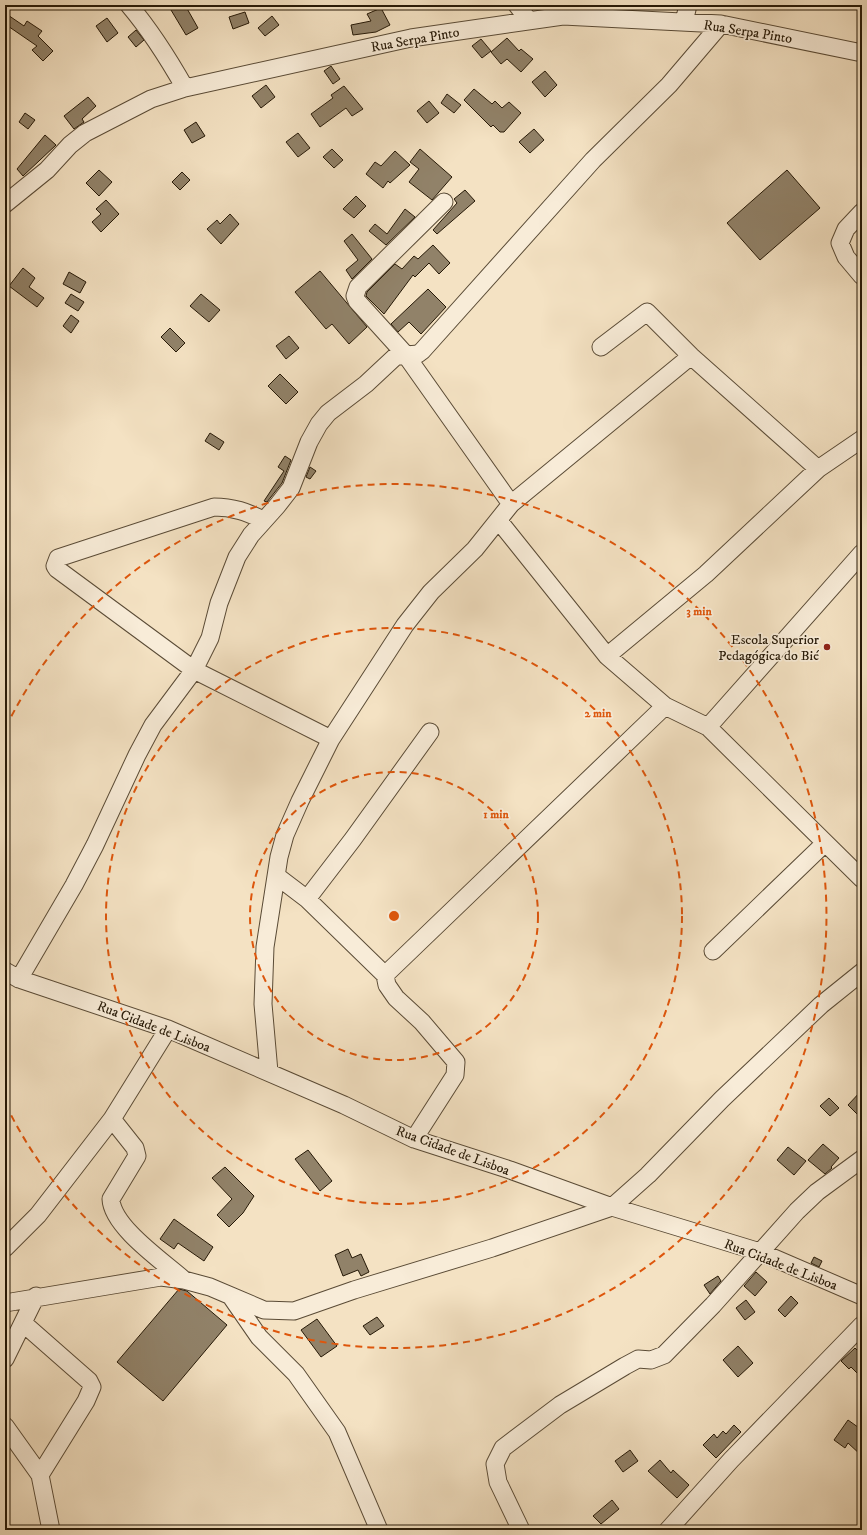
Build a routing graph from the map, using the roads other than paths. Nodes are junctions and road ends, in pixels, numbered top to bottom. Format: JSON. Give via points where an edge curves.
{"nodes":[{"id":1,"x":129,"y":5,"type":"edge"},
{"id":2,"x":517,"y":5,"type":"edge"},
{"id":3,"x":688,"y":5,"type":"edge"},
{"id":4,"x":529,"y":21,"type":"junction"},
{"id":5,"x":684,"y":22,"type":"junction"},
{"id":6,"x":722,"y":24,"type":"junction"},
{"id":7,"x":862,"y":53,"type":"edge"},
{"id":8,"x":185,"y":88,"type":"junction"},
{"id":9,"x":444,"y":202,"type":"dead end"},
{"id":10,"x":5,"y":204,"type":"edge"},
{"id":11,"x":862,"y":212,"type":"edge"},
{"id":12,"x":862,"y":276,"type":"edge"},
{"id":13,"x":600,"y":347,"type":"dead end"},
{"id":14,"x":405,"y":354,"type":"junction"},
{"id":15,"x":691,"y":356,"type":"junction"},
{"id":16,"x":862,"y":439,"type":"edge"},
{"id":17,"x":818,"y":469,"type":"junction"},
{"id":18,"x":511,"y":504,"type":"junction"},
{"id":19,"x":263,"y":520,"type":"junction"},
{"id":20,"x":499,"y":521,"type":"junction"},
{"id":21,"x":862,"y":553,"type":"edge"},
{"id":22,"x":607,"y":656,"type":"junction"},
{"id":23,"x":194,"y":670,"type":"junction"},
{"id":24,"x":665,"y":706,"type":"junction"},
{"id":25,"x":708,"y":727,"type":"junction"},
{"id":26,"x":430,"y":732,"type":"dead end"},
{"id":27,"x":331,"y":739,"type":"junction"},
{"id":28,"x":824,"y":844,"type":"junction"},
{"id":29,"x":278,"y":877,"type":"junction"},
{"id":30,"x":862,"y":880,"type":"edge"},
{"id":31,"x":307,"y":899,"type":"junction"},
{"id":32,"x":713,"y":951,"type":"dead end"},
{"id":33,"x":862,"y":972,"type":"edge"},
{"id":34,"x":12,"y":975,"type":"edge"},
{"id":35,"x":385,"y":975,"type":"junction"},
{"id":36,"x":168,"y":1029,"type":"junction"},
{"id":37,"x":269,"y":1072,"type":"junction"},
{"id":38,"x":112,"y":1120,"type":"junction"},
{"id":39,"x":414,"y":1138,"type":"junction"},
{"id":40,"x":862,"y":1159,"type":"edge"},
{"id":41,"x":612,"y":1208,"type":"junction"},
{"id":42,"x":5,"y":1248,"type":"edge"},
{"id":43,"x":760,"y":1252,"type":"junction"},
{"id":44,"x":184,"y":1280,"type":"junction"},
{"id":45,"x":36,"y":1296,"type":"junction"},
{"id":46,"x":862,"y":1296,"type":"edge"},
{"id":47,"x":232,"y":1298,"type":"junction"},
{"id":48,"x":5,"y":1303,"type":"edge"},
{"id":49,"x":23,"y":1323,"type":"junction"},
{"id":50,"x":862,"y":1325,"type":"edge"},
{"id":51,"x":5,"y":1359,"type":"edge"},
{"id":52,"x":5,"y":1426,"type":"edge"},
{"id":53,"x":40,"y":1475,"type":"junction"},
{"id":54,"x":51,"y":1530,"type":"edge"},
{"id":55,"x":379,"y":1530,"type":"edge"},
{"id":56,"x":521,"y":1530,"type":"edge"},
{"id":57,"x":668,"y":1530,"type":"edge"}],
"edges":[{"from":1,"to":8,"type":"street","via":[[147,26]]},
{"from":2,"to":4,"type":"street"},
{"from":3,"to":5,"type":"street"},
{"from":4,"to":5,"type":"street","name":"Rua Serpa Pinto","via":[[563,16]]},
{"from":4,"to":8,"type":"street","name":"Rua Serpa Pinto","via":[[410,38]]},
{"from":5,"to":6,"type":"street","name":"Rua Serpa Pinto"},
{"from":6,"to":7,"type":"street","name":"Rua Serpa Pinto"},
{"from":6,"to":14,"type":"street","via":[[669,85],[593,160],[422,351],[418,354]]},
{"from":8,"to":10,"type":"street","name":"Rua Serpa Pinto","via":[[151,99],[85,133],[47,170]]},
{"from":9,"to":14,"type":"street","via":[[358,288],[355,296]]},
{"from":11,"to":12,"type":"street","via":[[846,229],[840,243],[846,257]]},
{"from":13,"to":15,"type":"street","via":[[647,312]]},
{"from":14,"to":18,"type":"street"},
{"from":14,"to":19,"type":"street","via":[[396,356],[324,418],[309,442],[290,488]]},
{"from":15,"to":17,"type":"street"},
{"from":15,"to":18,"type":"street"},
{"from":16,"to":17,"type":"street"},
{"from":17,"to":22,"type":"street","via":[[706,574]]},
{"from":18,"to":20,"type":"street"},
{"from":19,"to":23,"type":"street","via":[[237,557],[219,603],[210,638]]},
{"from":19,"to":23,"type":"street","via":[[242,510],[214,507],[58,558],[54,564],[57,569]]},
{"from":20,"to":22,"type":"street"},
{"from":20,"to":27,"type":"street","via":[[475,549],[431,592],[405,625]]},
{"from":21,"to":25,"type":"street"},
{"from":22,"to":24,"type":"street"},
{"from":23,"to":27,"type":"street"},
{"from":23,"to":34,"type":"street","via":[[153,725],[74,885]]},
{"from":24,"to":25,"type":"street"},
{"from":24,"to":35,"type":"street"},
{"from":25,"to":28,"type":"street"},
{"from":26,"to":31,"type":"street"},
{"from":27,"to":29,"type":"street","via":[[285,836],[279,857]]},
{"from":28,"to":30,"type":"street"},
{"from":28,"to":32,"type":"street"},
{"from":29,"to":31,"type":"street"},
{"from":29,"to":37,"type":"street","via":[[266,947],[263,990]]},
{"from":31,"to":35,"type":"street"},
{"from":33,"to":41,"type":"street","via":[[821,1005]]},
{"from":34,"to":36,"type":"street","name":"Rua Cidade de Lisboa"},
{"from":35,"to":39,"type":"street","via":[[386,985],[396,998],[422,1022],[456,1062],[455,1075]]},
{"from":36,"to":37,"type":"street","name":"Rua Cidade de Lisboa"},
{"from":36,"to":38,"type":"street"},
{"from":37,"to":39,"type":"street","name":"Rua Cidade de Lisboa"},
{"from":38,"to":42,"type":"street","via":[[38,1215]]},
{"from":38,"to":44,"type":"street","via":[[135,1148],[137,1156],[111,1199],[111,1207],[132,1234]]},
{"from":39,"to":41,"type":"street","name":"Rua Cidade de Lisboa"},
{"from":40,"to":43,"type":"street","via":[[817,1192]]},
{"from":41,"to":43,"type":"street","name":"Rua Cidade de Lisboa"},
{"from":41,"to":47,"type":"street","via":[[294,1311],[264,1310]]},
{"from":43,"to":46,"type":"street","name":"Rua Cidade de Lisboa"},
{"from":43,"to":56,"type":"street","via":[[713,1305],[664,1354],[651,1360],[638,1359],[625,1366],[560,1405],[502,1448],[495,1464],[498,1482]]},
{"from":44,"to":45,"type":"street","via":[[162,1277]]},
{"from":44,"to":47,"type":"street","via":[[210,1287]]},
{"from":45,"to":48,"type":"street"},
{"from":45,"to":49,"type":"street"},
{"from":47,"to":55,"type":"street","via":[[259,1337],[296,1374],[337,1432]]},
{"from":49,"to":51,"type":"street"},
{"from":49,"to":53,"type":"street","via":[[89,1381],[92,1387]]},
{"from":50,"to":57,"type":"street","via":[[731,1460]]},
{"from":52,"to":53,"type":"street"},
{"from":53,"to":54,"type":"street"}]}
